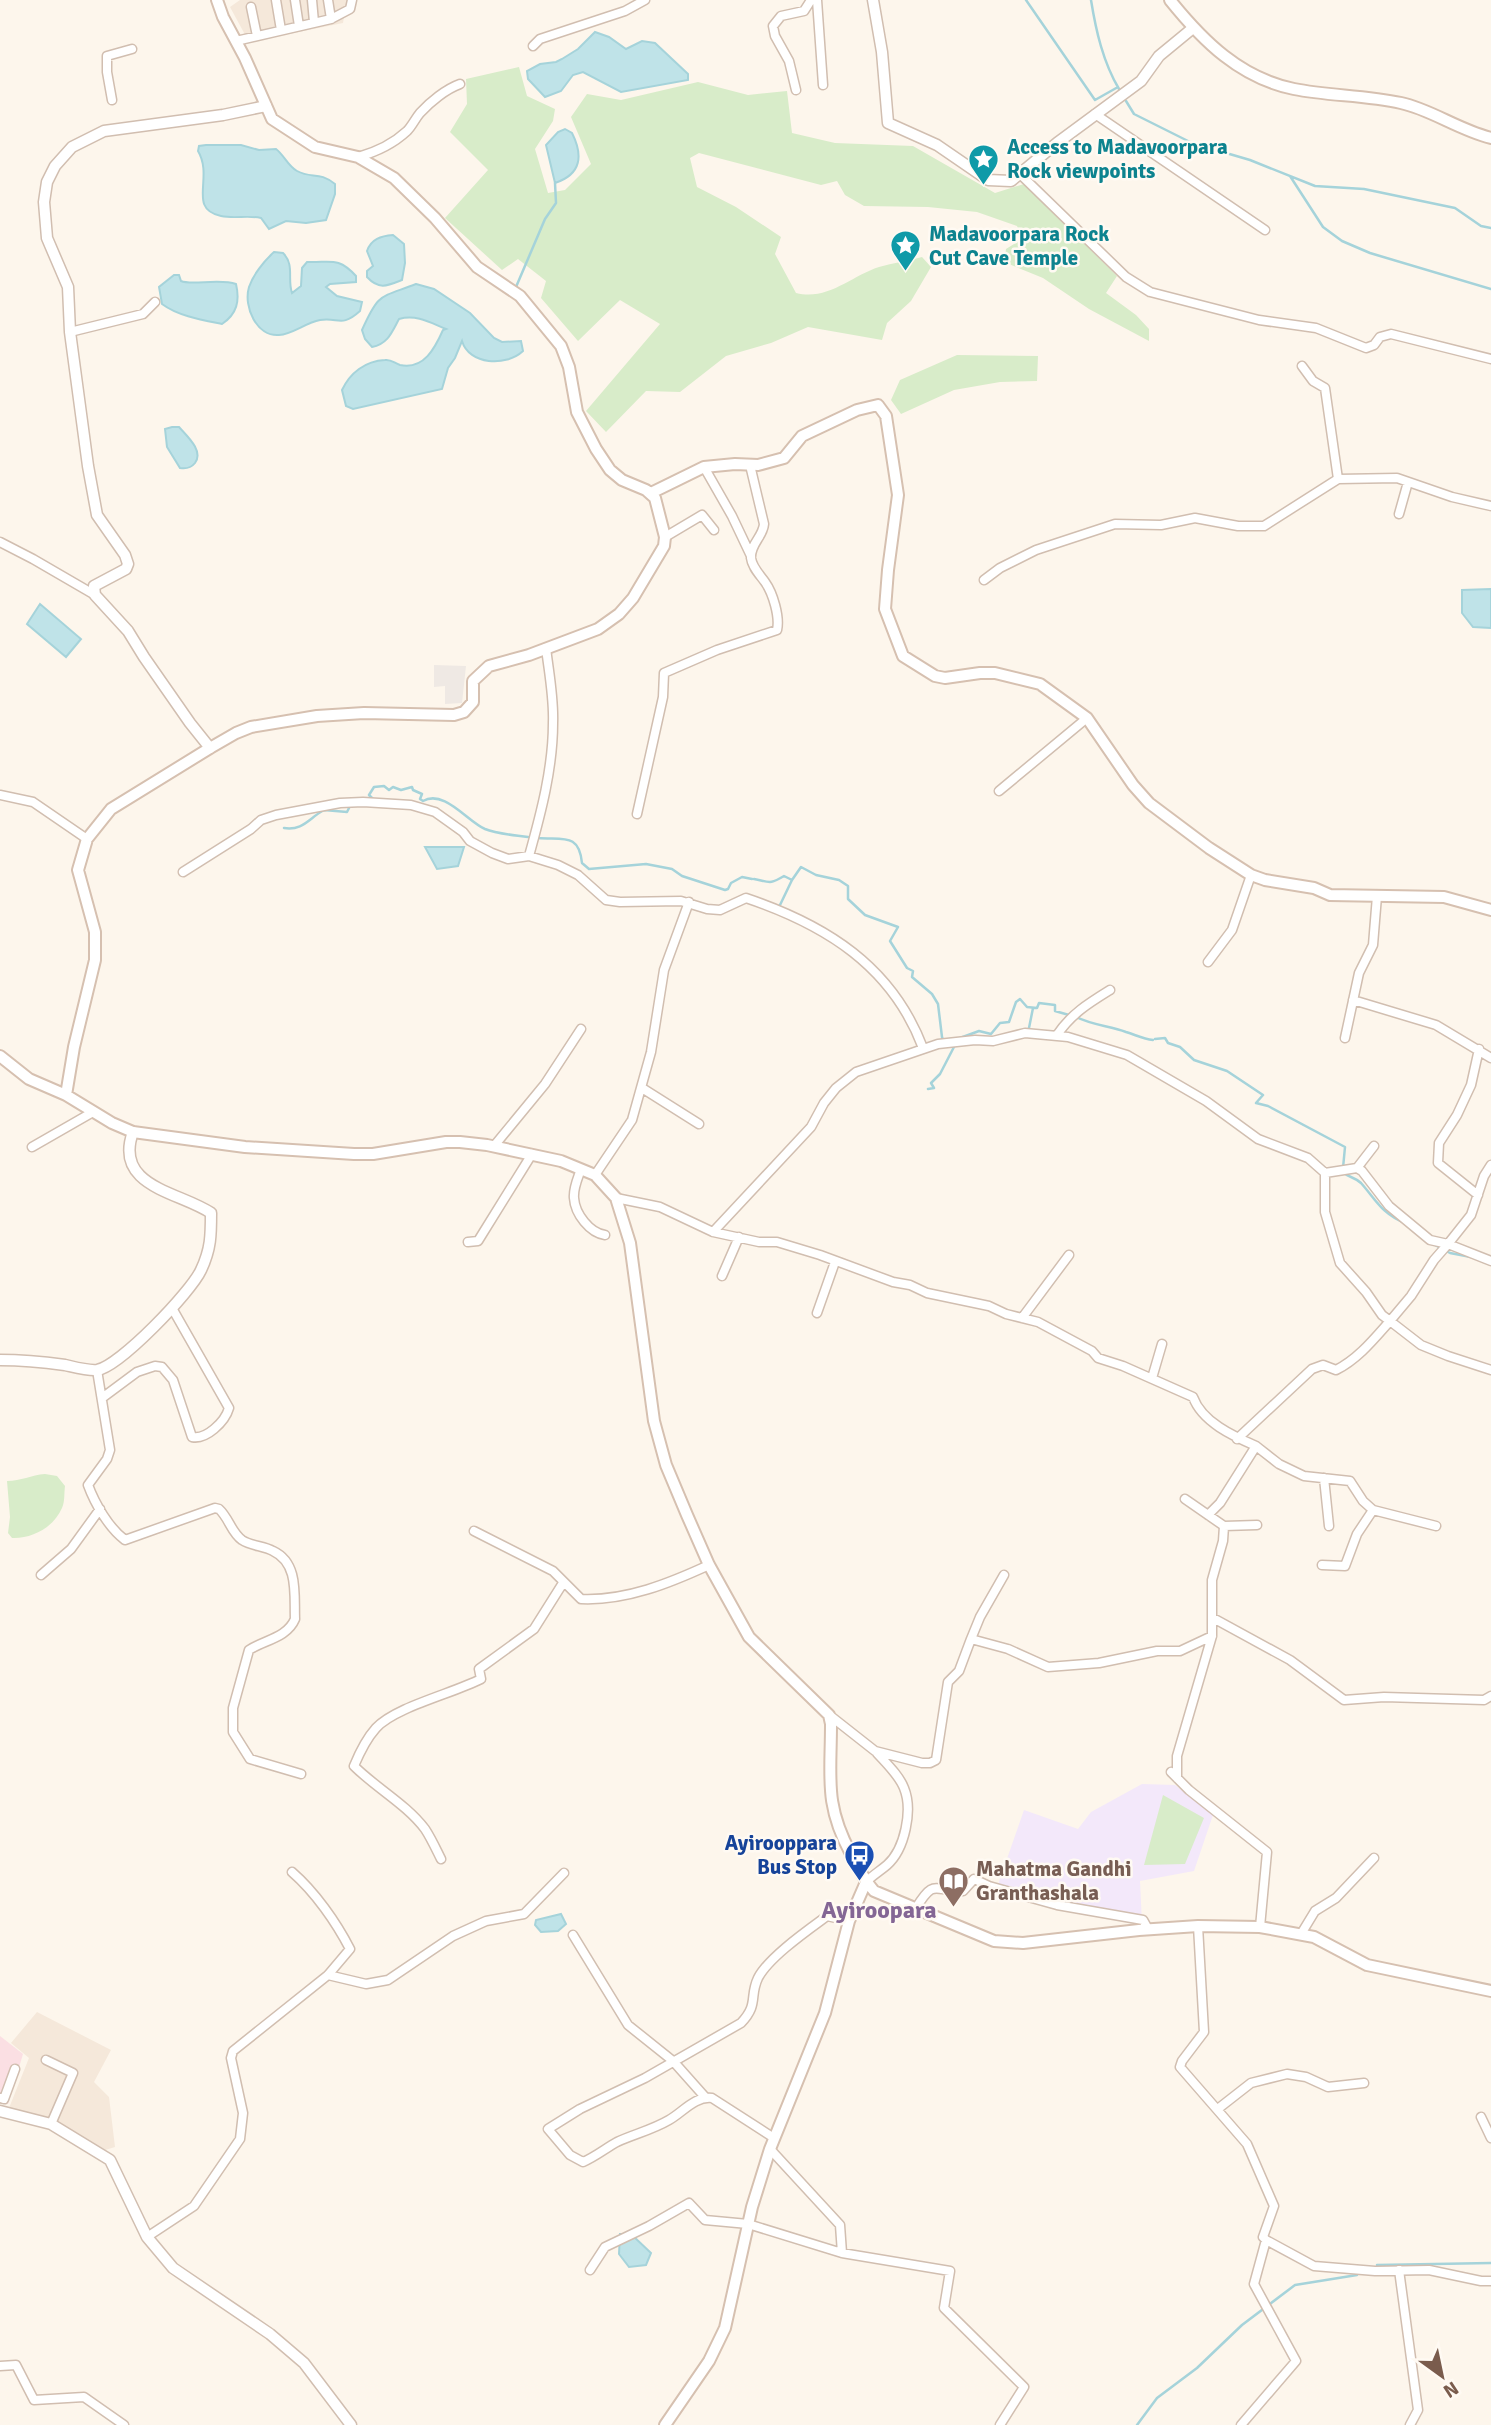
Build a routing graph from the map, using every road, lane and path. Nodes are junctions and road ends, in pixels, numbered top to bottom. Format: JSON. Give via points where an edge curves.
{"nodes":[{"id":1,"x":217,"y":0,"type":"edge"},
{"id":2,"x":276,"y":0,"type":"edge"},
{"id":3,"x":295,"y":0,"type":"edge"},
{"id":4,"x":312,"y":0,"type":"edge"},
{"id":5,"x":328,"y":0,"type":"edge"},
{"id":6,"x":352,"y":0,"type":"edge"},
{"id":7,"x":645,"y":0,"type":"edge"},
{"id":8,"x":811,"y":0,"type":"edge"},
{"id":9,"x":817,"y":0,"type":"edge"},
{"id":10,"x":873,"y":0,"type":"edge"},
{"id":11,"x":1170,"y":0,"type":"edge"},
{"id":12,"x":251,"y":7,"type":"dead end"},
{"id":13,"x":331,"y":19,"type":"junction"},
{"id":14,"x":314,"y":22,"type":"junction"},
{"id":15,"x":299,"y":26,"type":"junction"},
{"id":16,"x":1193,"y":28,"type":"junction"},
{"id":17,"x":281,"y":30,"type":"junction"},
{"id":18,"x":257,"y":36,"type":"junction"},
{"id":19,"x":236,"y":41,"type":"junction"},
{"id":20,"x":533,"y":46,"type":"dead end"},
{"id":21,"x":132,"y":49,"type":"dead end"},
{"id":22,"x":460,"y":84,"type":"dead end"},
{"id":23,"x":823,"y":85,"type":"dead end"},
{"id":24,"x":796,"y":90,"type":"dead end"},
{"id":25,"x":112,"y":100,"type":"dead end"},
{"id":26,"x":266,"y":106,"type":"junction"},
{"id":27,"x":1095,"y":114,"type":"junction"},
{"id":28,"x":1491,"y":138,"type":"edge"},
{"id":29,"x":358,"y":157,"type":"junction"},
{"id":30,"x":1021,"y":175,"type":"junction"},
{"id":31,"x":1265,"y":230,"type":"dead end"},
{"id":32,"x":155,"y":302,"type":"dead end"},
{"id":33,"x":70,"y":332,"type":"junction"},
{"id":34,"x":1491,"y":359,"type":"edge"},
{"id":35,"x":1302,"y":366,"type":"dead end"},
{"id":36,"x":750,"y":465,"type":"junction"},
{"id":37,"x":704,"y":467,"type":"junction"},
{"id":38,"x":1338,"y":479,"type":"junction"},
{"id":39,"x":1408,"y":482,"type":"junction"},
{"id":40,"x":651,"y":493,"type":"junction"},
{"id":41,"x":1491,"y":506,"type":"edge"},
{"id":42,"x":1399,"y":514,"type":"dead end"},
{"id":43,"x":714,"y":530,"type":"dead end"},
{"id":44,"x":665,"y":537,"type":"junction"},
{"id":45,"x":0,"y":542,"type":"edge"},
{"id":46,"x":751,"y":556,"type":"junction"},
{"id":47,"x":984,"y":580,"type":"dead end"},
{"id":48,"x":95,"y":595,"type":"junction"},
{"id":49,"x":546,"y":648,"type":"junction"},
{"id":50,"x":1087,"y":718,"type":"junction"},
{"id":51,"x":210,"y":748,"type":"junction"},
{"id":52,"x":999,"y":791,"type":"dead end"},
{"id":53,"x":0,"y":795,"type":"edge"},
{"id":54,"x":637,"y":814,"type":"dead end"},
{"id":55,"x":87,"y":839,"type":"junction"},
{"id":56,"x":529,"y":856,"type":"junction"},
{"id":57,"x":183,"y":872,"type":"dead end"},
{"id":58,"x":1251,"y":875,"type":"junction"},
{"id":59,"x":1377,"y":896,"type":"junction"},
{"id":60,"x":689,"y":902,"type":"junction"},
{"id":61,"x":1491,"y":910,"type":"edge"},
{"id":62,"x":1208,"y":962,"type":"dead end"},
{"id":63,"x":1110,"y":990,"type":"dead end"},
{"id":64,"x":1353,"y":1000,"type":"junction"},
{"id":65,"x":581,"y":1029,"type":"dead end"},
{"id":66,"x":1057,"y":1035,"type":"junction"},
{"id":67,"x":1345,"y":1038,"type":"dead end"},
{"id":68,"x":923,"y":1048,"type":"junction"},
{"id":69,"x":1479,"y":1049,"type":"junction"},
{"id":70,"x":0,"y":1056,"type":"edge"},
{"id":71,"x":1491,"y":1058,"type":"edge"},
{"id":72,"x":642,"y":1088,"type":"junction"},
{"id":73,"x":66,"y":1095,"type":"junction"},
{"id":74,"x":93,"y":1112,"type":"junction"},
{"id":75,"x":699,"y":1124,"type":"dead end"},
{"id":76,"x":134,"y":1132,"type":"junction"},
{"id":77,"x":494,"y":1146,"type":"junction"},
{"id":78,"x":1374,"y":1146,"type":"dead end"},
{"id":79,"x":32,"y":1147,"type":"dead end"},
{"id":80,"x":533,"y":1154,"type":"junction"},
{"id":81,"x":1491,"y":1165,"type":"edge"},
{"id":82,"x":1357,"y":1168,"type":"junction"},
{"id":83,"x":581,"y":1170,"type":"junction"},
{"id":84,"x":1325,"y":1173,"type":"junction"},
{"id":85,"x":595,"y":1175,"type":"junction"},
{"id":86,"x":1478,"y":1195,"type":"junction"},
{"id":87,"x":616,"y":1198,"type":"junction"},
{"id":88,"x":713,"y":1232,"type":"junction"},
{"id":89,"x":605,"y":1235,"type":"dead end"},
{"id":90,"x":738,"y":1237,"type":"junction"},
{"id":91,"x":468,"y":1242,"type":"dead end"},
{"id":92,"x":1448,"y":1244,"type":"junction"},
{"id":93,"x":1069,"y":1255,"type":"dead end"},
{"id":94,"x":1491,"y":1261,"type":"edge"},
{"id":95,"x":835,"y":1262,"type":"junction"},
{"id":96,"x":722,"y":1276,"type":"dead end"},
{"id":97,"x":172,"y":1308,"type":"junction"},
{"id":98,"x":817,"y":1313,"type":"dead end"},
{"id":99,"x":1022,"y":1318,"type":"junction"},
{"id":100,"x":1390,"y":1321,"type":"junction"},
{"id":101,"x":1162,"y":1344,"type":"dead end"},
{"id":102,"x":0,"y":1360,"type":"edge"},
{"id":103,"x":97,"y":1370,"type":"junction"},
{"id":104,"x":1491,"y":1370,"type":"edge"},
{"id":105,"x":1152,"y":1378,"type":"junction"},
{"id":106,"x":102,"y":1398,"type":"junction"},
{"id":107,"x":1237,"y":1438,"type":"junction"},
{"id":108,"x":1256,"y":1446,"type":"junction"},
{"id":109,"x":1324,"y":1478,"type":"junction"},
{"id":110,"x":1185,"y":1499,"type":"dead end"},
{"id":111,"x":100,"y":1509,"type":"junction"},
{"id":112,"x":1373,"y":1510,"type":"junction"},
{"id":113,"x":1208,"y":1515,"type":"junction"},
{"id":114,"x":1256,"y":1525,"type":"dead end"},
{"id":115,"x":1224,"y":1526,"type":"junction"},
{"id":116,"x":1329,"y":1526,"type":"dead end"},
{"id":117,"x":1436,"y":1526,"type":"dead end"},
{"id":118,"x":474,"y":1531,"type":"dead end"},
{"id":119,"x":709,"y":1565,"type":"junction"},
{"id":120,"x":1322,"y":1565,"type":"dead end"},
{"id":121,"x":1004,"y":1574,"type":"dead end"},
{"id":122,"x":41,"y":1575,"type":"dead end"},
{"id":123,"x":563,"y":1583,"type":"junction"},
{"id":124,"x":1213,"y":1618,"type":"junction"},
{"id":125,"x":1212,"y":1636,"type":"junction"},
{"id":126,"x":971,"y":1639,"type":"junction"},
{"id":127,"x":1491,"y":1696,"type":"edge"},
{"id":128,"x":828,"y":1714,"type":"junction"},
{"id":129,"x":876,"y":1751,"type":"junction"},
{"id":130,"x":301,"y":1774,"type":"dead end"},
{"id":131,"x":1374,"y":1858,"type":"dead end"},
{"id":132,"x":441,"y":1859,"type":"dead end"},
{"id":133,"x":292,"y":1872,"type":"dead end"},
{"id":134,"x":564,"y":1873,"type":"dead end"},
{"id":135,"x":866,"y":1882,"type":"junction"},
{"id":136,"x":916,"y":1908,"type":"junction"},
{"id":137,"x":849,"y":1921,"type":"junction"},
{"id":138,"x":1198,"y":1926,"type":"junction"},
{"id":139,"x":1261,"y":1927,"type":"junction"},
{"id":140,"x":1148,"y":1929,"type":"junction"},
{"id":141,"x":1301,"y":1934,"type":"junction"},
{"id":142,"x":573,"y":1935,"type":"dead end"},
{"id":143,"x":328,"y":1975,"type":"junction"},
{"id":144,"x":1491,"y":1992,"type":"edge"},
{"id":145,"x":46,"y":2060,"type":"dead end"},
{"id":146,"x":673,"y":2061,"type":"junction"},
{"id":147,"x":15,"y":2069,"type":"dead end"},
{"id":148,"x":1364,"y":2083,"type":"dead end"},
{"id":149,"x":705,"y":2097,"type":"junction"},
{"id":150,"x":0,"y":2098,"type":"edge"},
{"id":151,"x":1219,"y":2108,"type":"junction"},
{"id":152,"x":0,"y":2111,"type":"edge"},
{"id":153,"x":1481,"y":2117,"type":"dead end"},
{"id":154,"x":51,"y":2124,"type":"junction"},
{"id":155,"x":1491,"y":2138,"type":"edge"},
{"id":156,"x":772,"y":2143,"type":"junction"},
{"id":157,"x":748,"y":2224,"type":"junction"},
{"id":158,"x":147,"y":2237,"type":"junction"},
{"id":159,"x":1266,"y":2241,"type":"junction"},
{"id":160,"x":842,"y":2253,"type":"junction"},
{"id":161,"x":590,"y":2270,"type":"dead end"},
{"id":162,"x":1399,"y":2270,"type":"junction"},
{"id":163,"x":1491,"y":2281,"type":"edge"},
{"id":164,"x":0,"y":2366,"type":"edge"},
{"id":165,"x":124,"y":2425,"type":"edge"},
{"id":166,"x":351,"y":2425,"type":"edge"},
{"id":167,"x":665,"y":2425,"type":"edge"},
{"id":168,"x":1000,"y":2425,"type":"edge"},
{"id":169,"x":1241,"y":2425,"type":"edge"},
{"id":170,"x":1410,"y":2425,"type":"edge"}],
"edges":[{"from":1,"to":19,"type":"main road"},
{"from":2,"to":17,"type":"street"},
{"from":3,"to":15,"type":"street"},
{"from":4,"to":14,"type":"street"},
{"from":5,"to":13,"type":"street"},
{"from":6,"to":13,"type":"street","via":[[350,9]]},
{"from":7,"to":20,"type":"street","via":[[540,39]]},
{"from":8,"to":24,"type":"street","via":[[804,11],[781,16],[773,26]]},
{"from":9,"to":23,"type":"street"},
{"from":10,"to":30,"type":"street","via":[[888,123],[936,145],[988,180],[1011,181]]},
{"from":11,"to":16,"type":"main road"},
{"from":12,"to":18,"type":"street"},
{"from":13,"to":14,"type":"street"},
{"from":14,"to":15,"type":"street"},
{"from":15,"to":17,"type":"street"},
{"from":16,"to":27,"type":"street","via":[[1159,56],[1141,81]]},
{"from":16,"to":28,"type":"main road","via":[[1236,66],[1260,79],[1299,90],[1402,103]]},
{"from":17,"to":18,"type":"street"},
{"from":18,"to":19,"type":"street"},
{"from":19,"to":26,"type":"main road"},
{"from":21,"to":25,"type":"street","via":[[107,56]]},
{"from":22,"to":29,"type":"street","via":[[420,113],[409,130],[394,141]]},
{"from":26,"to":29,"type":"main road","via":[[272,119],[315,147]]},
{"from":26,"to":33,"type":"street","via":[[104,131],[62,156],[47,182],[44,202],[47,238],[68,287]]},
{"from":27,"to":30,"type":"street"},
{"from":27,"to":31,"type":"street"},
{"from":29,"to":40,"type":"main road","via":[[394,178],[477,267],[520,296],[566,354],[578,412],[596,449],[622,480]]},
{"from":30,"to":34,"type":"street","via":[[1126,277],[1150,292],[1259,320],[1316,328],[1358,347],[1374,345],[1391,334]]},
{"from":32,"to":33,"type":"street","via":[[143,314]]},
{"from":33,"to":48,"type":"street","via":[[97,515],[128,564],[94,586]]},
{"from":35,"to":38,"type":"street","via":[[1325,388]]},
{"from":36,"to":37,"type":"main road"},
{"from":36,"to":46,"type":"street","via":[[764,524]]},
{"from":36,"to":50,"type":"main road","via":[[784,458],[802,436],[878,405],[886,416],[898,495],[885,609],[903,656],[935,676],[995,673],[1040,684]]},
{"from":37,"to":40,"type":"main road"},
{"from":37,"to":46,"type":"street"},
{"from":38,"to":39,"type":"street","via":[[1397,478]]},
{"from":38,"to":47,"type":"street","via":[[1264,526],[1195,518],[1161,525],[1115,524],[1036,550]]},
{"from":39,"to":41,"type":"street"},
{"from":39,"to":42,"type":"street"},
{"from":40,"to":44,"type":"main road"},
{"from":43,"to":44,"type":"street","via":[[702,515]]},
{"from":44,"to":49,"type":"main road","via":[[662,552],[619,614],[598,629]]},
{"from":45,"to":48,"type":"street"},
{"from":46,"to":54,"type":"street","via":[[768,585],[779,622],[777,630],[664,673],[663,697]]},
{"from":48,"to":51,"type":"street","via":[[128,631]]},
{"from":49,"to":51,"type":"main road","via":[[481,672],[473,681],[473,702],[454,715],[317,716],[251,727]]},
{"from":49,"to":56,"type":"street","via":[[554,727],[543,807]]},
{"from":50,"to":52,"type":"street"},
{"from":50,"to":58,"type":"main road","via":[[1149,803]]},
{"from":51,"to":55,"type":"main road","via":[[111,809]]},
{"from":53,"to":55,"type":"street","via":[[33,802]]},
{"from":55,"to":73,"type":"main road","via":[[78,870],[95,932],[95,960]]},
{"from":56,"to":57,"type":"street","via":[[508,859],[492,853],[435,811],[411,805],[340,803],[261,820]]},
{"from":56,"to":60,"type":"street","via":[[578,875],[606,900]]},
{"from":58,"to":59,"type":"main road","via":[[1330,895]]},
{"from":58,"to":62,"type":"street","via":[[1231,930]]},
{"from":59,"to":61,"type":"main road","via":[[1444,897]]},
{"from":59,"to":64,"type":"street","via":[[1373,945]]},
{"from":60,"to":68,"type":"street","via":[[720,909],[746,898],[817,928],[850,949],[891,988],[909,1013]]},
{"from":60,"to":72,"type":"street","via":[[664,970]]},
{"from":63,"to":66,"type":"street","via":[[1077,1011]]},
{"from":64,"to":67,"type":"street"},
{"from":64,"to":69,"type":"street","via":[[1436,1025]]},
{"from":65,"to":77,"type":"street"},
{"from":66,"to":68,"type":"street","via":[[1025,1033]]},
{"from":66,"to":84,"type":"street","via":[[1127,1055],[1206,1101],[1258,1139],[1308,1158]]},
{"from":68,"to":88,"type":"street","via":[[856,1072],[836,1088],[811,1126]]},
{"from":69,"to":71,"type":"street"},
{"from":69,"to":86,"type":"street","via":[[1471,1085],[1439,1143],[1438,1163]]},
{"from":70,"to":73,"type":"main road","via":[[30,1079]]},
{"from":72,"to":75,"type":"street"},
{"from":72,"to":85,"type":"street","via":[[632,1120]]},
{"from":73,"to":74,"type":"main road"},
{"from":74,"to":76,"type":"main road"},
{"from":74,"to":79,"type":"street"},
{"from":76,"to":77,"type":"main road","via":[[245,1147],[354,1154],[446,1142]]},
{"from":76,"to":97,"type":"street","via":[[128,1151],[134,1168],[153,1186],[211,1213],[213,1231],[202,1269]]},
{"from":77,"to":80,"type":"main road"},
{"from":78,"to":82,"type":"street"},
{"from":80,"to":83,"type":"main road"},
{"from":80,"to":91,"type":"street","via":[[478,1241]]},
{"from":81,"to":86,"type":"street"},
{"from":82,"to":84,"type":"street"},
{"from":82,"to":92,"type":"street","via":[[1382,1198],[1430,1240]]},
{"from":83,"to":85,"type":"main road"},
{"from":83,"to":89,"type":"street","via":[[573,1200],[586,1225],[595,1234]]},
{"from":84,"to":100,"type":"street","via":[[1325,1212],[1340,1263]]},
{"from":85,"to":87,"type":"main road"},
{"from":86,"to":92,"type":"street","via":[[1471,1215]]},
{"from":87,"to":88,"type":"street","via":[[660,1207]]},
{"from":87,"to":119,"type":"main road","via":[[630,1244],[654,1421],[666,1465]]},
{"from":88,"to":90,"type":"street"},
{"from":90,"to":95,"type":"street","via":[[777,1242]]},
{"from":90,"to":96,"type":"street"},
{"from":92,"to":94,"type":"street"},
{"from":92,"to":100,"type":"street"},
{"from":93,"to":99,"type":"street"},
{"from":95,"to":98,"type":"street"},
{"from":95,"to":99,"type":"street"},
{"from":97,"to":103,"type":"street","via":[[122,1355]]},
{"from":97,"to":106,"type":"street","via":[[229,1408],[227,1416],[205,1435],[192,1437],[173,1380],[162,1367],[137,1372]]},
{"from":99,"to":105,"type":"street","via":[[1038,1322],[1098,1358]]},
{"from":100,"to":104,"type":"street","via":[[1421,1345]]},
{"from":100,"to":107,"type":"street","via":[[1342,1367],[1312,1369]]},
{"from":101,"to":105,"type":"street"},
{"from":102,"to":103,"type":"street"},
{"from":103,"to":106,"type":"street"},
{"from":105,"to":107,"type":"street","via":[[1193,1397],[1196,1407]]},
{"from":106,"to":111,"type":"street","via":[[110,1450],[88,1485]]},
{"from":107,"to":108,"type":"street"},
{"from":108,"to":109,"type":"street","via":[[1304,1476]]},
{"from":108,"to":113,"type":"street"},
{"from":109,"to":112,"type":"street","via":[[1350,1480]]},
{"from":109,"to":116,"type":"street"},
{"from":110,"to":113,"type":"street"},
{"from":111,"to":122,"type":"street","via":[[71,1549]]},
{"from":111,"to":130,"type":"street","via":[[125,1540],[219,1509],[243,1541],[285,1559],[292,1570],[295,1619],[282,1634],[249,1650],[233,1708],[233,1732],[250,1759]]},
{"from":112,"to":117,"type":"street"},
{"from":112,"to":120,"type":"street","via":[[1357,1534],[1345,1566]]},
{"from":113,"to":115,"type":"street"},
{"from":114,"to":115,"type":"street"},
{"from":115,"to":124,"type":"street","via":[[1212,1580]]},
{"from":118,"to":123,"type":"street","via":[[553,1571]]},
{"from":119,"to":123,"type":"street","via":[[639,1592],[592,1599],[581,1599]]},
{"from":119,"to":128,"type":"main road","via":[[749,1637]]},
{"from":121,"to":126,"type":"street"},
{"from":123,"to":132,"type":"street","via":[[534,1629],[479,1669],[481,1679],[401,1712],[377,1727],[354,1766],[424,1829]]},
{"from":124,"to":125,"type":"street"},
{"from":124,"to":127,"type":"street","via":[[1290,1660],[1343,1700],[1484,1700]]},
{"from":125,"to":126,"type":"street","via":[[1180,1651],[1048,1667]]},
{"from":125,"to":139,"type":"street","via":[[1174,1775],[1267,1852]]},
{"from":126,"to":129,"type":"street","via":[[959,1671],[948,1682],[936,1760],[922,1763]]},
{"from":128,"to":129,"type":"street"},
{"from":128,"to":135,"type":"main road","via":[[832,1811]]},
{"from":129,"to":135,"type":"street","via":[[904,1786],[908,1804],[900,1846],[888,1864]]},
{"from":131,"to":141,"type":"street","via":[[1336,1898],[1315,1911]]},
{"from":133,"to":143,"type":"street","via":[[350,1949]]},
{"from":134,"to":143,"type":"street","via":[[524,1914],[486,1921],[453,1936],[388,1980],[366,1984]]},
{"from":135,"to":136,"type":"main road","via":[[874,1891]]},
{"from":135,"to":137,"type":"main road"},
{"from":136,"to":140,"type":"main road","via":[[994,1941],[1023,1943]]},
{"from":136,"to":140,"type":"street","via":[[927,1891],[935,1887],[963,1891],[974,1879],[1057,1905],[1143,1920]]},
{"from":137,"to":146,"type":"street","via":[[831,1915],[820,1921],[760,1975],[751,2012],[741,2022]]},
{"from":137,"to":156,"type":"main road","via":[[825,2012]]},
{"from":138,"to":139,"type":"main road"},
{"from":138,"to":140,"type":"main road"},
{"from":138,"to":151,"type":"street","via":[[1204,2032],[1180,2067]]},
{"from":139,"to":141,"type":"main road"},
{"from":141,"to":144,"type":"main road","via":[[1367,1965]]},
{"from":142,"to":146,"type":"street","via":[[628,2025]]},
{"from":143,"to":158,"type":"street","via":[[233,2051],[243,2113],[240,2139],[194,2206]]},
{"from":145,"to":154,"type":"street","via":[[73,2073]]},
{"from":146,"to":149,"type":"street"},
{"from":146,"to":149,"type":"street","via":[[548,2129],[570,2155],[583,2162]]},
{"from":147,"to":150,"type":"street","via":[[4,2099]]},
{"from":148,"to":151,"type":"street","via":[[1328,2087],[1287,2074],[1251,2083]]},
{"from":149,"to":156,"type":"street"},
{"from":151,"to":159,"type":"street","via":[[1247,2144],[1274,2206]]},
{"from":152,"to":154,"type":"street"},
{"from":153,"to":155,"type":"street"},
{"from":154,"to":158,"type":"street","via":[[110,2160]]},
{"from":156,"to":157,"type":"main road"},
{"from":156,"to":160,"type":"street","via":[[840,2225]]},
{"from":157,"to":160,"type":"street"},
{"from":157,"to":161,"type":"street","via":[[705,2220],[689,2203],[605,2247]]},
{"from":157,"to":167,"type":"main road","via":[[725,2328],[709,2361]]},
{"from":158,"to":166,"type":"street","via":[[173,2268],[304,2362]]},
{"from":159,"to":162,"type":"street","via":[[1314,2266]]},
{"from":159,"to":169,"type":"street","via":[[1254,2284],[1296,2361]]},
{"from":160,"to":168,"type":"street","via":[[950,2270],[944,2308],[1024,2387]]},
{"from":162,"to":163,"type":"street","via":[[1429,2270]]},
{"from":162,"to":170,"type":"street","via":[[1418,2410]]},
{"from":164,"to":165,"type":"street","via":[[16,2365],[34,2400],[84,2397]]}]}
